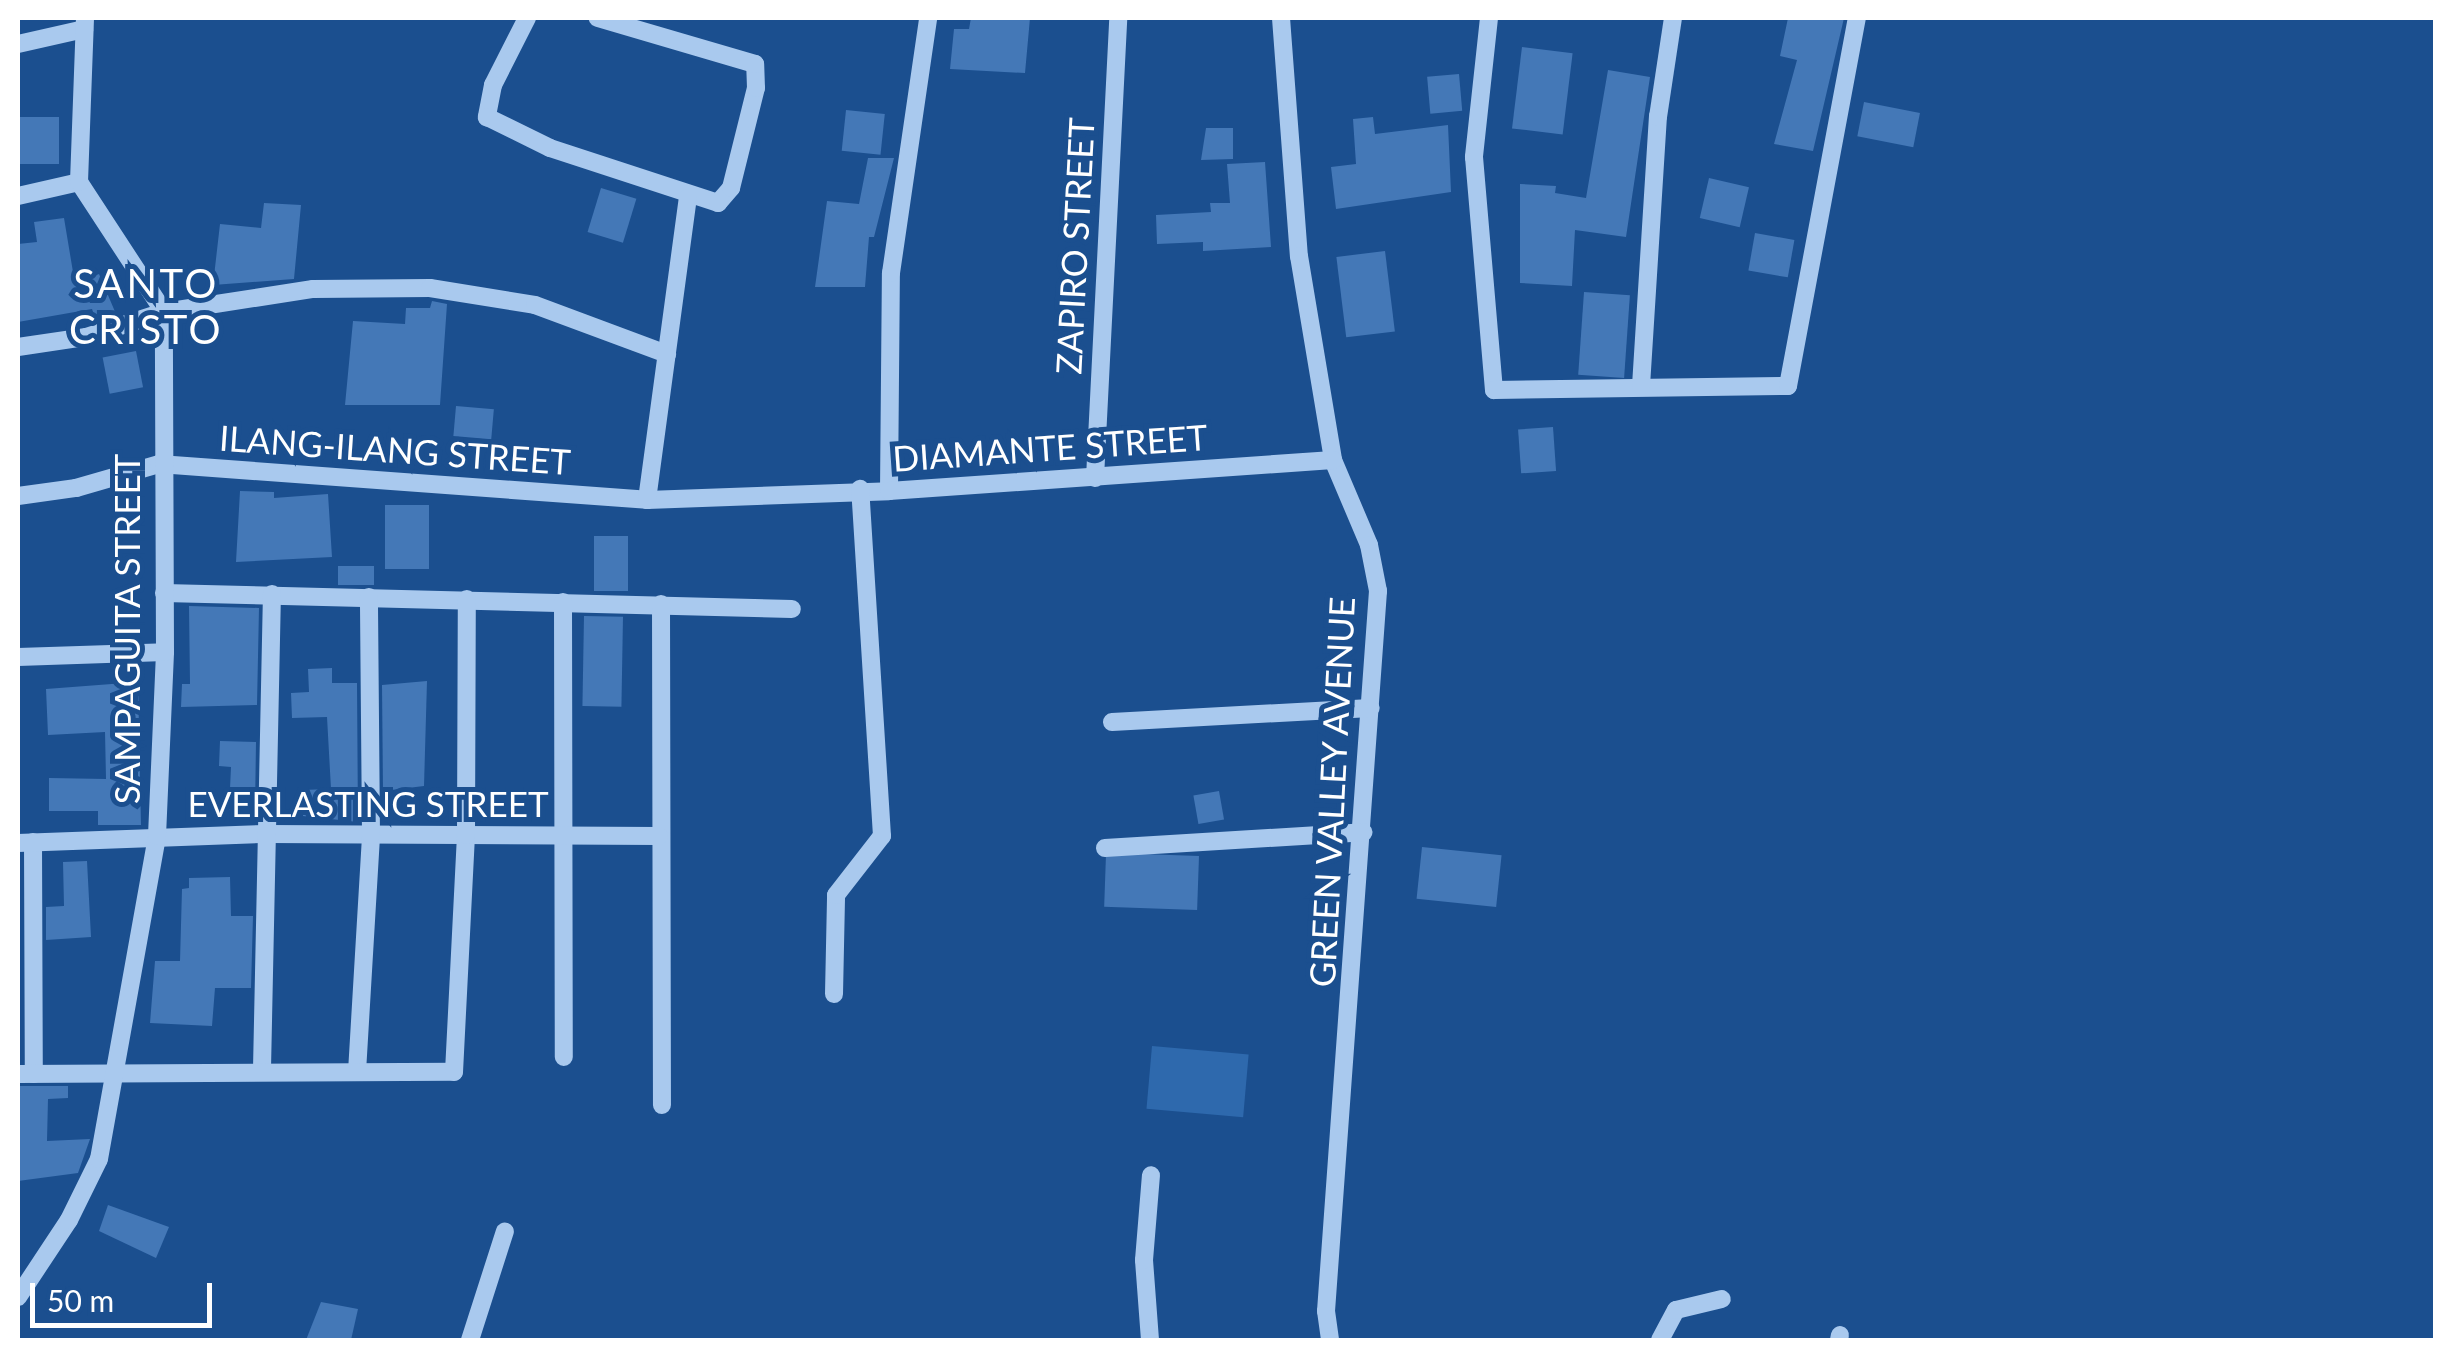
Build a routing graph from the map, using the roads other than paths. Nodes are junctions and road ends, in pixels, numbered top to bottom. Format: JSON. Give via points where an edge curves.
{"nodes":[{"id":1,"x":527,"y":18,"type":"edge"},
{"id":2,"x":598,"y":18,"type":"edge"},
{"id":3,"x":928,"y":18,"type":"edge"},
{"id":4,"x":1118,"y":18,"type":"edge"},
{"id":5,"x":1281,"y":18,"type":"edge"},
{"id":6,"x":1489,"y":18,"type":"edge"},
{"id":7,"x":1673,"y":18,"type":"edge"},
{"id":8,"x":1857,"y":18,"type":"edge"},
{"id":9,"x":84,"y":23,"type":"edge"},
{"id":10,"x":18,"y":44,"type":"edge"},
{"id":11,"x":79,"y":182,"type":"junction"},
{"id":12,"x":18,"y":196,"type":"edge"},
{"id":13,"x":688,"y":198,"type":"junction"},
{"id":14,"x":164,"y":312,"type":"junction"},
{"id":15,"x":18,"y":348,"type":"edge"},
{"id":16,"x":667,"y":354,"type":"junction"},
{"id":17,"x":1641,"y":386,"type":"junction"},
{"id":18,"x":1333,"y":460,"type":"junction"},
{"id":19,"x":159,"y":464,"type":"junction"},
{"id":20,"x":1095,"y":478,"type":"junction"},
{"id":21,"x":860,"y":489,"type":"junction"},
{"id":22,"x":889,"y":491,"type":"junction"},
{"id":23,"x":772,"y":494,"type":"joint"},
{"id":24,"x":18,"y":496,"type":"edge"},
{"id":25,"x":648,"y":500,"type":"junction"},
{"id":26,"x":164,"y":593,"type":"junction"},
{"id":27,"x":272,"y":594,"type":"junction"},
{"id":28,"x":370,"y":596,"type":"junction"},
{"id":29,"x":467,"y":599,"type":"junction"},
{"id":30,"x":562,"y":602,"type":"junction"},
{"id":31,"x":662,"y":604,"type":"junction"},
{"id":32,"x":792,"y":609,"type":"dead end"},
{"id":33,"x":165,"y":652,"type":"junction"},
{"id":34,"x":18,"y":656,"type":"edge"},
{"id":35,"x":1372,"y":708,"type":"junction"},
{"id":36,"x":1112,"y":722,"type":"dead end"},
{"id":37,"x":1364,"y":832,"type":"junction"},
{"id":38,"x":266,"y":834,"type":"junction"},
{"id":39,"x":371,"y":835,"type":"junction"},
{"id":40,"x":466,"y":835,"type":"junction"},
{"id":41,"x":157,"y":836,"type":"junction"},
{"id":42,"x":562,"y":836,"type":"junction"},
{"id":43,"x":658,"y":836,"type":"junction"},
{"id":44,"x":25,"y":843,"type":"edge"},
{"id":45,"x":1105,"y":848,"type":"dead end"},
{"id":46,"x":834,"y":994,"type":"dead end"},
{"id":47,"x":564,"y":1057,"type":"dead end"},
{"id":48,"x":262,"y":1069,"type":"junction"},
{"id":49,"x":357,"y":1072,"type":"junction"},
{"id":50,"x":26,"y":1074,"type":"edge"},
{"id":51,"x":117,"y":1074,"type":"junction"},
{"id":52,"x":662,"y":1105,"type":"dead end"},
{"id":53,"x":1151,"y":1175,"type":"dead end"},
{"id":54,"x":505,"y":1230,"type":"dead end"},
{"id":55,"x":18,"y":1298,"type":"edge"},
{"id":56,"x":1722,"y":1299,"type":"dead end"},
{"id":57,"x":470,"y":1340,"type":"edge"},
{"id":58,"x":1150,"y":1340,"type":"edge"},
{"id":59,"x":1330,"y":1340,"type":"edge"},
{"id":60,"x":1660,"y":1340,"type":"edge"}],
"edges":[{"from":1,"to":13,"type":"street","via":[[493,85],[486,117]]},
{"from":2,"to":13,"type":"street","via":[[754,64],[756,88],[732,188],[718,204]]},
{"from":3,"to":22,"type":"street","via":[[891,272]]},
{"from":4,"to":20,"type":"street","name":"ZAPIRO STREET"},
{"from":5,"to":18,"type":"street","name":"GREEN VALLEY AVENUE","via":[[1299,256]]},
{"from":6,"to":17,"type":"street","via":[[1474,157],[1494,390]]},
{"from":7,"to":17,"type":"street","via":[[1658,117]]},
{"from":8,"to":17,"type":"street","via":[[1788,386]]},
{"from":9,"to":10,"type":"street"},
{"from":9,"to":11,"type":"street"},
{"from":11,"to":12,"type":"street"},
{"from":11,"to":14,"type":"street"},
{"from":13,"to":16,"type":"street"},
{"from":14,"to":15,"type":"street","via":[[86,337]]},
{"from":14,"to":16,"type":"street","via":[[314,289],[430,288],[535,305]]},
{"from":14,"to":19,"type":"street","name":"SAMPAGUITA STREET"},
{"from":16,"to":25,"type":"street"},
{"from":18,"to":20,"type":"street","name":"DIAMANTE STREET"},
{"from":18,"to":35,"type":"street","name":"GREEN VALLEY AVENUE","via":[[1369,545],[1378,591]]},
{"from":19,"to":24,"type":"street","name":"ILANG-ILANG STREET","via":[[76,488]]},
{"from":19,"to":25,"type":"street","name":"ILANG-ILANG STREET"},
{"from":19,"to":26,"type":"street","name":"SAMPAGUITA STREET"},
{"from":20,"to":22,"type":"street","name":"DIAMANTE STREET"},
{"from":21,"to":22,"type":"street","name":"DIAMANTE STREET"},
{"from":21,"to":23,"type":"street","name":"DIAMANTE STREET"},
{"from":21,"to":46,"type":"street","via":[[882,836],[836,895]]},
{"from":23,"to":25,"type":"street","name":"ILANG-ILANG STREET"},
{"from":26,"to":27,"type":"street"},
{"from":26,"to":33,"type":"street","name":"SAMPAGUITA STREET"},
{"from":27,"to":28,"type":"street"},
{"from":27,"to":38,"type":"street"},
{"from":28,"to":29,"type":"street"},
{"from":28,"to":39,"type":"street"},
{"from":29,"to":30,"type":"street"},
{"from":29,"to":40,"type":"street"},
{"from":30,"to":31,"type":"street"},
{"from":30,"to":42,"type":"street"},
{"from":31,"to":32,"type":"street"},
{"from":31,"to":43,"type":"street"},
{"from":33,"to":34,"type":"street"},
{"from":33,"to":41,"type":"street","name":"SAMPAGUITA STREET"},
{"from":35,"to":36,"type":"street"},
{"from":35,"to":37,"type":"street","name":"GREEN VALLEY AVENUE"},
{"from":37,"to":45,"type":"street"},
{"from":37,"to":59,"type":"street","name":"GREEN VALLEY AVENUE","via":[[1326,1311]]},
{"from":38,"to":39,"type":"street","name":"EVERLASTING STREET"},
{"from":38,"to":41,"type":"street","name":"EVERLASTING STREET"},
{"from":38,"to":48,"type":"street"},
{"from":39,"to":40,"type":"street","name":"EVERLASTING STREET"},
{"from":39,"to":49,"type":"street"},
{"from":40,"to":42,"type":"street","name":"EVERLASTING STREET"},
{"from":40,"to":49,"type":"street","via":[[454,1072]]},
{"from":41,"to":44,"type":"street","name":"EVERLASTING STREET"},
{"from":41,"to":51,"type":"street","name":"SAMPAGUITA STREET"},
{"from":42,"to":43,"type":"street","name":"EVERLASTING STREET"},
{"from":42,"to":47,"type":"street"},
{"from":43,"to":52,"type":"street"},
{"from":44,"to":50,"type":"street"},
{"from":48,"to":49,"type":"street"},
{"from":48,"to":51,"type":"street"},
{"from":50,"to":51,"type":"street"},
{"from":51,"to":55,"type":"street","name":"SAMPAGUITA STREET","via":[[86,1189]]},
{"from":53,"to":58,"type":"street","via":[[1144,1260]]},
{"from":54,"to":57,"type":"street"},
{"from":56,"to":60,"type":"street","via":[[1676,1310]]}]}
